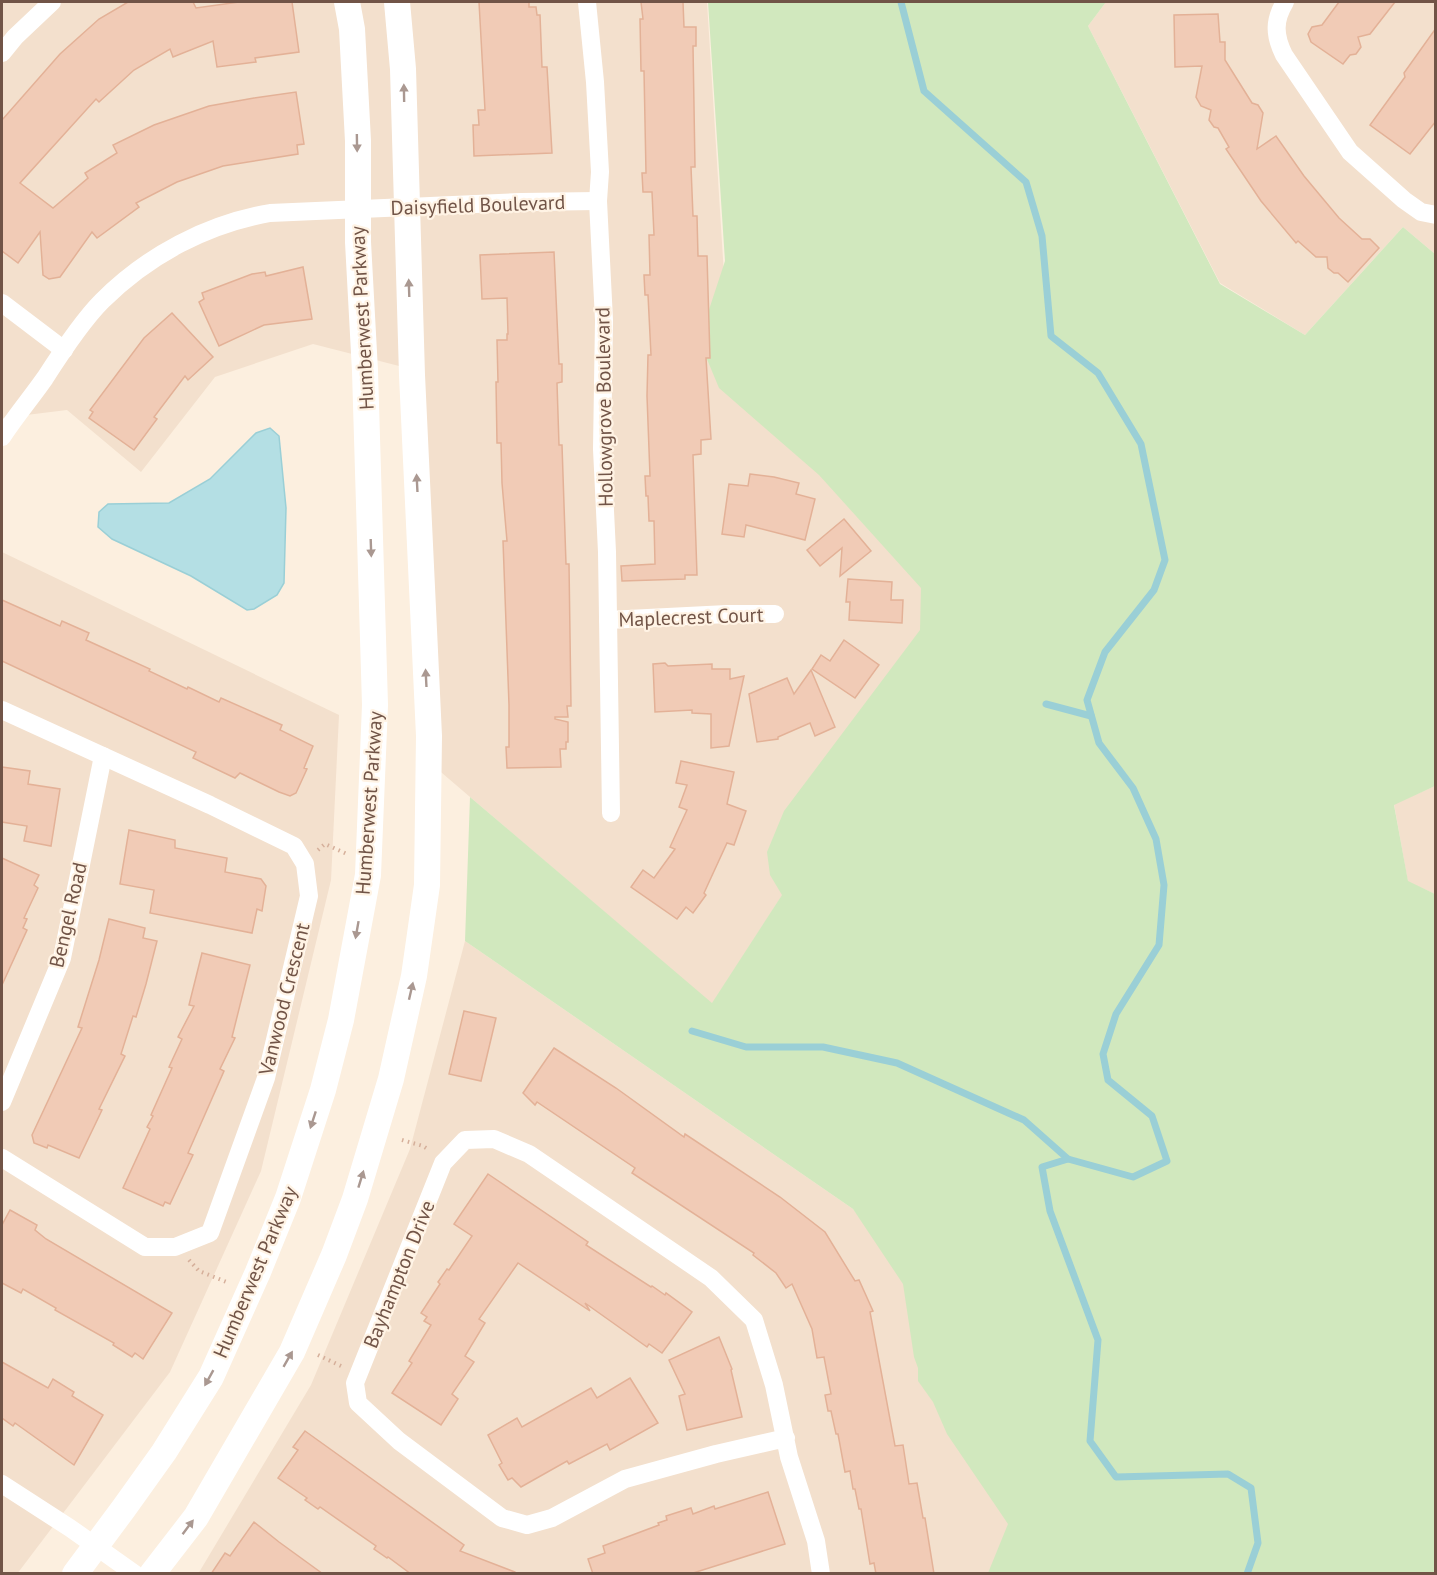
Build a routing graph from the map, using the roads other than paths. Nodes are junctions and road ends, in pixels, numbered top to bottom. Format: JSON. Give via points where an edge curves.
{"nodes":[{"id":1,"x":52,"y":2,"type":"edge"},
{"id":2,"x":347,"y":2,"type":"edge"},
{"id":3,"x":397,"y":2,"type":"edge"},
{"id":4,"x":587,"y":2,"type":"edge"},
{"id":5,"x":1285,"y":2,"type":"edge"},
{"id":6,"x":2,"y":53,"type":"edge"},
{"id":7,"x":598,"y":201,"type":"junction"},
{"id":8,"x":406,"y":208,"type":"junction"},
{"id":9,"x":357,"y":209,"type":"junction"},
{"id":10,"x":1436,"y":215,"type":"edge"},
{"id":11,"x":2,"y":303,"type":"edge"},
{"id":12,"x":64,"y":350,"type":"junction"},
{"id":13,"x":2,"y":436,"type":"edge"},
{"id":14,"x":775,"y":614,"type":"dead end"},
{"id":15,"x":608,"y":620,"type":"junction"},
{"id":16,"x":2,"y":710,"type":"edge"},
{"id":17,"x":103,"y":756,"type":"junction"},
{"id":18,"x":611,"y":813,"type":"dead end"},
{"id":19,"x":2,"y":1102,"type":"edge"},
{"id":20,"x":2,"y":1158,"type":"edge"},
{"id":21,"x":786,"y":1438,"type":"junction"},
{"id":22,"x":2,"y":1484,"type":"edge"},
{"id":23,"x":96,"y":1546,"type":"junction"},
{"id":24,"x":75,"y":1574,"type":"edge"},
{"id":25,"x":135,"y":1574,"type":"edge"},
{"id":26,"x":152,"y":1574,"type":"edge"},
{"id":27,"x":820,"y":1574,"type":"edge"}],
"edges":[{"from":1,"to":6,"type":"street"},
{"from":2,"to":9,"type":"main road","name":"Humberwest Parkway","one_way":true,"via":[[358,141]]},
{"from":8,"to":3,"type":"main road","one_way":true,"via":[[404,69]]},
{"from":4,"to":7,"type":"street","name":"Hollowgrove Boulevard","via":[[593,47]]},
{"from":5,"to":10,"type":"street","via":[[1277,16],[1279,44],[1350,152],[1404,200],[1421,212]]},
{"from":7,"to":8,"type":"street","name":"Daisyfield Boulevard"},
{"from":7,"to":15,"type":"street","name":"Hollowgrove Boulevard","via":[[604,320],[602,449]]},
{"from":8,"to":9,"type":"street","name":"Daisyfield Boulevard"},
{"from":26,"to":8,"type":"main road","one_way":true,"via":[[196,1517],[292,1352],[355,1199],[391,1079],[414,976],[427,885],[429,736]]},
{"from":9,"to":12,"type":"street","name":"Daisyfield Boulevard","via":[[270,213],[244,218],[187,240],[119,285]]},
{"from":9,"to":23,"type":"main road","name":"Humberwest Parkway","one_way":true,"via":[[375,705],[368,875],[341,1020],[288,1198],[211,1377],[164,1452]]},
{"from":11,"to":12,"type":"street"},
{"from":12,"to":13,"type":"street","name":"Daisyfield Boulevard"},
{"from":14,"to":15,"type":"street","name":"Maplecrest Court"},
{"from":15,"to":18,"type":"street","name":"Hollowgrove Boulevard"},
{"from":16,"to":17,"type":"street"},
{"from":17,"to":19,"type":"street","name":"Bengel Road","via":[[62,958]]},
{"from":17,"to":20,"type":"street","name":"Vanwood Crescent","via":[[294,846],[305,864],[309,896],[266,1078],[210,1233],[175,1247],[145,1247]]},
{"from":21,"to":21,"type":"street","name":"Bayhampton Drive","via":[[754,1320],[711,1278],[529,1154],[494,1139],[465,1140],[443,1163],[355,1383],[358,1403],[399,1441],[502,1518],[528,1525],[552,1518],[625,1479]]},
{"from":21,"to":27,"type":"street","name":"Bayhampton Drive","via":[[816,1541]]},
{"from":22,"to":23,"type":"street"},
{"from":23,"to":24,"type":"main road","name":"Humberwest Parkway"},
{"from":23,"to":25,"type":"street"}]}
